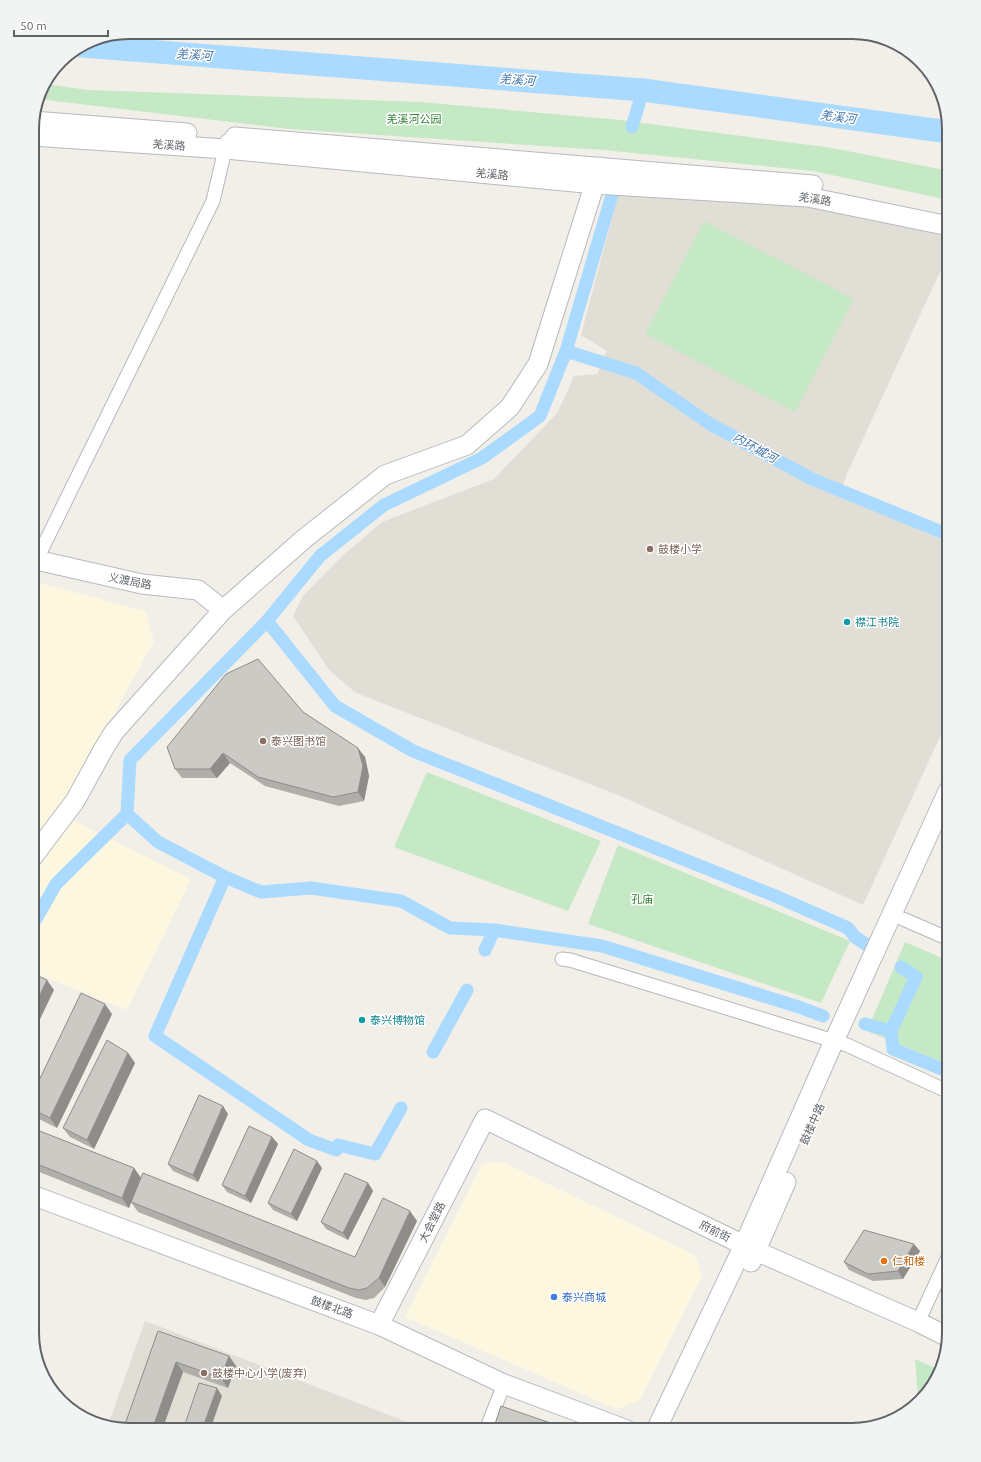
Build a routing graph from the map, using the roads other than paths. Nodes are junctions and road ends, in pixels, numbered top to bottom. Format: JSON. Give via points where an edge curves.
{"nodes":[{"id":1,"x":39,"y":123,"type":"edge"},
{"id":2,"x":75,"y":132,"type":"junction"},
{"id":3,"x":39,"y":135,"type":"edge"},
{"id":4,"x":227,"y":142,"type":"junction"},
{"id":5,"x":598,"y":175,"type":"junction"},
{"id":6,"x":942,"y":212,"type":"edge"},
{"id":7,"x":942,"y":225,"type":"edge"},
{"id":8,"x":39,"y":550,"type":"edge"},
{"id":9,"x":39,"y":561,"type":"edge"},
{"id":10,"x":223,"y":610,"type":"junction"},
{"id":11,"x":942,"y":805,"type":"edge"},
{"id":12,"x":942,"y":831,"type":"edge"},
{"id":13,"x":39,"y":849,"type":"edge"},
{"id":14,"x":903,"y":919,"type":"junction"},
{"id":15,"x":942,"y":936,"type":"edge"},
{"id":16,"x":562,"y":959,"type":"dead end"},
{"id":17,"x":841,"y":1043,"type":"junction"},
{"id":18,"x":942,"y":1089,"type":"edge"},
{"id":19,"x":485,"y":1119,"type":"joint"},
{"id":20,"x":39,"y":1198,"type":"edge"},
{"id":21,"x":750,"y":1248,"type":"junction"},
{"id":22,"x":942,"y":1269,"type":"edge"},
{"id":23,"x":918,"y":1322,"type":"junction"},
{"id":24,"x":379,"y":1325,"type":"junction"},
{"id":25,"x":942,"y":1334,"type":"edge"},
{"id":26,"x":504,"y":1384,"type":"junction"},
{"id":27,"x":489,"y":1423,"type":"edge"},
{"id":28,"x":608,"y":1423,"type":"edge"},
{"id":29,"x":660,"y":1423,"type":"edge"},
{"id":30,"x":671,"y":1423,"type":"edge"}],
"edges":[{"from":1,"to":2,"type":"street","name":"羌溪路"},
{"from":2,"to":3,"type":"street","name":"羌溪路"},
{"from":2,"to":4,"type":"street","name":"羌溪路"},
{"from":4,"to":5,"type":"street","name":"羌溪路"},
{"from":4,"to":8,"type":"street","via":[[213,201]]},
{"from":5,"to":6,"type":"street","name":"羌溪路","via":[[810,184]]},
{"from":5,"to":7,"type":"street","name":"羌溪路","via":[[808,197]]},
{"from":5,"to":10,"type":"street","via":[[538,364],[510,407],[467,446],[385,475],[305,538]]},
{"from":9,"to":10,"type":"street","name":"义渡局路","via":[[142,584],[198,590]]},
{"from":10,"to":13,"type":"street","via":[[114,732],[75,801]]},
{"from":11,"to":17,"type":"street"},
{"from":12,"to":14,"type":"street","name":"鼓楼中路"},
{"from":14,"to":15,"type":"street"},
{"from":14,"to":17,"type":"street","name":"鼓楼中路","via":[[894,942]]},
{"from":16,"to":17,"type":"street"},
{"from":17,"to":18,"type":"street"},
{"from":17,"to":21,"type":"street","name":"鼓楼中路"},
{"from":19,"to":21,"type":"street","name":"府前街"},
{"from":19,"to":24,"type":"street","name":"大会堂路"},
{"from":20,"to":24,"type":"street","name":"鼓楼北路"},
{"from":21,"to":23,"type":"street","name":"府前街"},
{"from":21,"to":29,"type":"street"},
{"from":21,"to":30,"type":"street","name":"鼓楼中路"},
{"from":22,"to":23,"type":"street"},
{"from":23,"to":25,"type":"street","name":"府前街"},
{"from":24,"to":26,"type":"street","name":"鼓楼北路"},
{"from":26,"to":27,"type":"street"},
{"from":26,"to":28,"type":"street","name":"鼓楼北路"}]}
